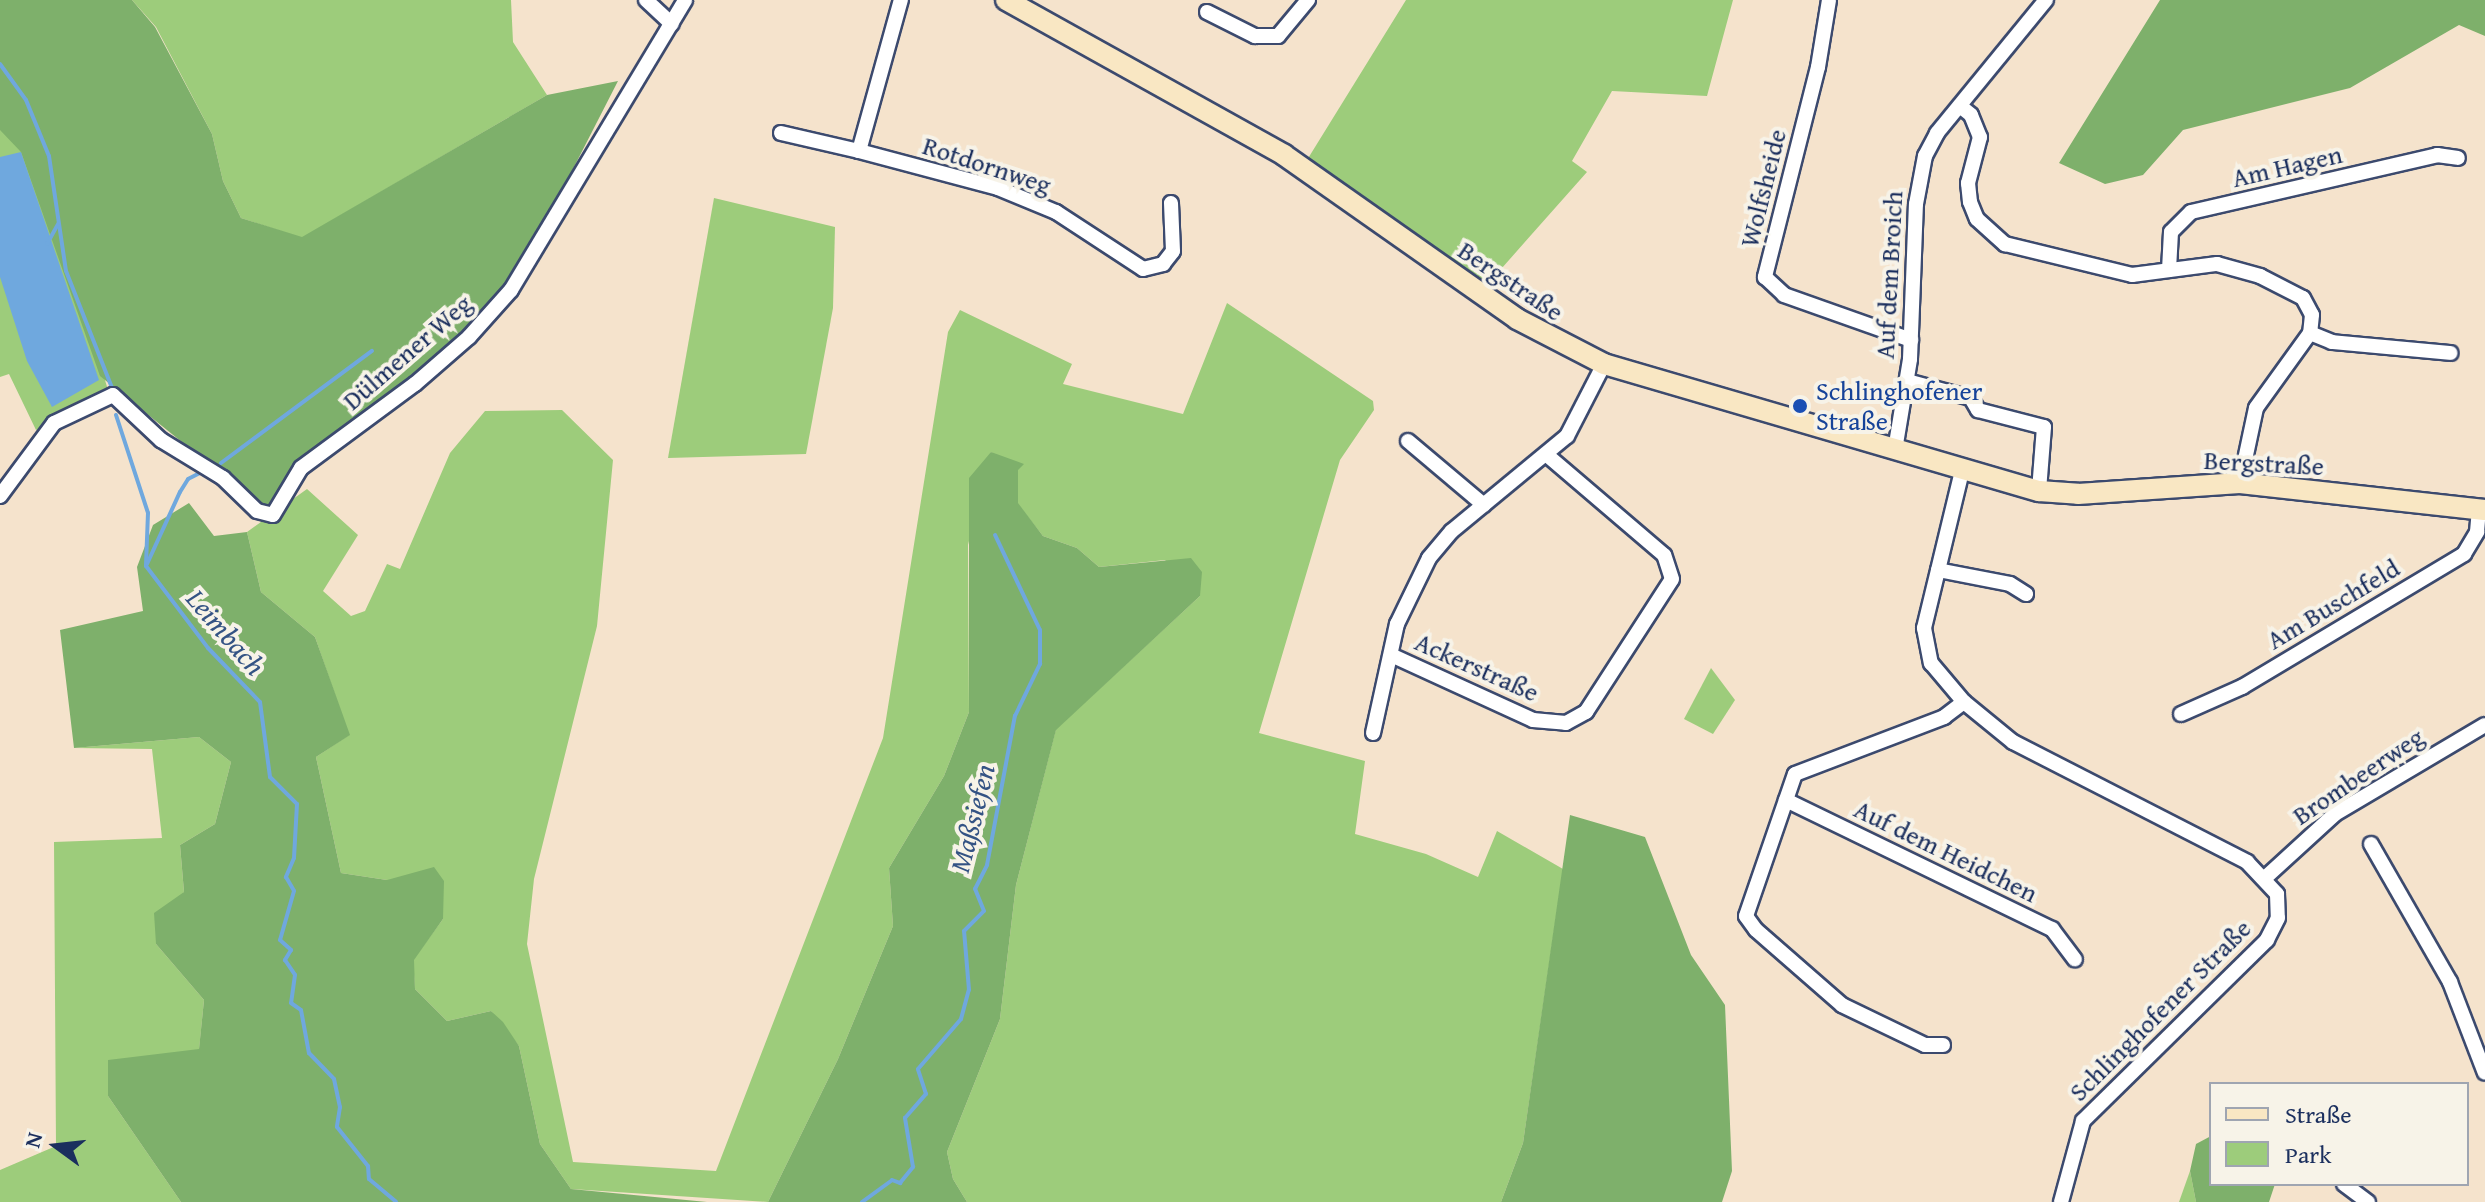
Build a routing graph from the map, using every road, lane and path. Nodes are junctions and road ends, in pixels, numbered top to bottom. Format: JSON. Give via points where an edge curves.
{"nodes":[{"id":1,"x":646,"y":0,"type":"edge"},
{"id":2,"x":685,"y":0,"type":"edge"},
{"id":3,"x":901,"y":0,"type":"edge"},
{"id":4,"x":1006,"y":0,"type":"edge"},
{"id":5,"x":1308,"y":0,"type":"edge"},
{"id":6,"x":1829,"y":0,"type":"edge"},
{"id":7,"x":2046,"y":0,"type":"edge"},
{"id":8,"x":1037,"y":8,"type":"edge"},
{"id":9,"x":1207,"y":12,"type":"dead end"},
{"id":10,"x":672,"y":24,"type":"junction"},
{"id":11,"x":1960,"y":106,"type":"junction"},
{"id":12,"x":781,"y":133,"type":"dead end"},
{"id":13,"x":859,"y":151,"type":"junction"},
{"id":14,"x":2458,"y":158,"type":"dead end"},
{"id":15,"x":1171,"y":203,"type":"dead end"},
{"id":16,"x":2169,"y":270,"type":"junction"},
{"id":17,"x":2310,"y":333,"type":"junction"},
{"id":18,"x":1911,"y":340,"type":"junction"},
{"id":19,"x":2450,"y":353,"type":"dead end"},
{"id":20,"x":1604,"y":364,"type":"junction"},
{"id":21,"x":1907,"y":381,"type":"junction"},
{"id":22,"x":1408,"y":441,"type":"dead end"},
{"id":23,"x":1895,"y":450,"type":"junction"},
{"id":24,"x":1547,"y":455,"type":"junction"},
{"id":25,"x":1962,"y":471,"type":"junction"},
{"id":26,"x":2240,"y":483,"type":"junction"},
{"id":27,"x":2039,"y":491,"type":"junction"},
{"id":28,"x":0,"y":496,"type":"edge"},
{"id":29,"x":1484,"y":505,"type":"junction"},
{"id":30,"x":2482,"y":510,"type":"edge"},
{"id":31,"x":1938,"y":570,"type":"junction"},
{"id":32,"x":2026,"y":594,"type":"dead end"},
{"id":33,"x":1391,"y":655,"type":"junction"},
{"id":34,"x":1964,"y":702,"type":"junction"},
{"id":35,"x":2181,"y":714,"type":"dead end"},
{"id":36,"x":2485,"y":725,"type":"edge"},
{"id":37,"x":1373,"y":733,"type":"dead end"},
{"id":38,"x":1786,"y":800,"type":"junction"},
{"id":39,"x":2371,"y":844,"type":"dead end"},
{"id":40,"x":2266,"y":877,"type":"junction"},
{"id":41,"x":2075,"y":959,"type":"dead end"},
{"id":42,"x":1943,"y":1045,"type":"dead end"},
{"id":43,"x":2485,"y":1073,"type":"edge"},
{"id":44,"x":2347,"y":1186,"type":"edge"},
{"id":45,"x":2061,"y":1202,"type":"edge"},
{"id":46,"x":2368,"y":1202,"type":"edge"}],
"edges":[{"from":1,"to":10,"type":"street"},
{"from":2,"to":10,"type":"street","name":"Dülmener Weg"},
{"from":3,"to":13,"type":"street"},
{"from":4,"to":8,"type":"street","name":"Bergstraße"},
{"from":5,"to":9,"type":"street","via":[[1278,36],[1255,36]]},
{"from":6,"to":18,"type":"street","name":"Wolfsheide","via":[[1818,67],[1765,277],[1784,295]]},
{"from":7,"to":11,"type":"street","name":"Auf dem Broich"},
{"from":8,"to":20,"type":"street","name":"Bergstraße","via":[[1284,155],[1517,319]]},
{"from":10,"to":28,"type":"street","name":"Dülmener Weg","via":[[511,290],[469,337],[415,384],[301,468],[273,515],[257,511],[223,478],[161,440],[113,395],[54,423]]},
{"from":11,"to":16,"type":"street","via":[[1977,125],[1970,202],[1990,234],[2017,248],[2132,275]]},
{"from":11,"to":18,"type":"street","name":"Auf dem Broich","via":[[1937,133],[1919,175]]},
{"from":12,"to":13,"type":"street","name":"Rotdornweg"},
{"from":13,"to":15,"type":"street","name":"Rotdornweg","via":[[998,188],[1056,212],[1143,269],[1163,264],[1173,251]]},
{"from":14,"to":16,"type":"street","name":"Am Hagen","via":[[2437,155],[2191,212],[2171,232]]},
{"from":16,"to":17,"type":"street","via":[[2217,264],[2260,276],[2303,298],[2312,315]]},
{"from":17,"to":19,"type":"street","via":[[2332,342]]},
{"from":17,"to":26,"type":"street","via":[[2256,408]]},
{"from":18,"to":21,"type":"street","name":"Auf dem Broich"},
{"from":20,"to":23,"type":"street","name":"Bergstraße"},
{"from":20,"to":24,"type":"street","via":[[1581,414]]},
{"from":21,"to":23,"type":"street","name":"Auf dem Broich"},
{"from":21,"to":27,"type":"street","via":[[1971,398],[1978,410],[2044,427]]},
{"from":22,"to":29,"type":"street"},
{"from":23,"to":25,"type":"street","name":"Bergstraße"},
{"from":24,"to":29,"type":"street"},
{"from":24,"to":33,"type":"street","name":"Ackerstraße","via":[[1664,555],[1672,579],[1586,712],[1566,723],[1533,720]]},
{"from":25,"to":27,"type":"street","name":"Bergstraße"},
{"from":25,"to":31,"type":"street"},
{"from":26,"to":27,"type":"street","name":"Bergstraße","via":[[2107,493]]},
{"from":26,"to":30,"type":"street","name":"Bergstraße"},
{"from":29,"to":33,"type":"street","via":[[1429,558],[1408,595]]},
{"from":30,"to":35,"type":"street","name":"Am Buschfeld","via":[[2464,554],[2242,687]]},
{"from":31,"to":32,"type":"street","via":[[2010,584]]},
{"from":31,"to":34,"type":"street","via":[[1924,628],[1931,663]]},
{"from":33,"to":37,"type":"street"},
{"from":34,"to":38,"type":"street","via":[[1944,717],[1795,774]]},
{"from":34,"to":40,"type":"street","via":[[2050,765],[2247,862]]},
{"from":36,"to":40,"type":"street","name":"Brombeerweg","via":[[2335,814]]},
{"from":38,"to":41,"type":"street","name":"Auf dem Heidchen","via":[[2052,929]]},
{"from":38,"to":42,"type":"street","via":[[1746,916],[1842,1005],[1925,1045]]},
{"from":39,"to":43,"type":"street","via":[[2450,982]]},
{"from":40,"to":45,"type":"street","name":"Schlinghofener Straße","via":[[2277,894],[2278,918],[2267,940],[2083,1121]]},
{"from":44,"to":46,"type":"street"}]}
